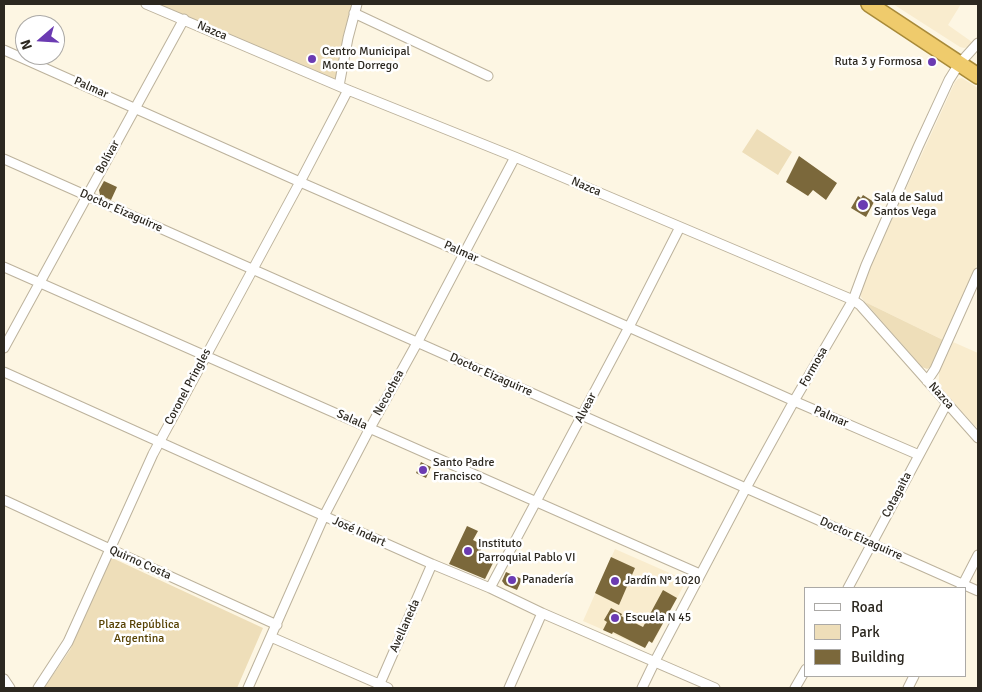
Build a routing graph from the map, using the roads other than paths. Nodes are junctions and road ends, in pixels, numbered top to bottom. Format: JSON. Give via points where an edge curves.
{"nodes":[{"id":1,"x":146,"y":4,"type":"edge"},
{"id":2,"x":357,"y":4,"type":"edge"},
{"id":3,"x":868,"y":4,"type":"edge"},
{"id":4,"x":354,"y":14,"type":"junction"},
{"id":5,"x":184,"y":19,"type":"junction"},
{"id":6,"x":978,"y":43,"type":"edge"},
{"id":7,"x":4,"y":50,"type":"edge"},
{"id":8,"x":959,"y":64,"type":"junction"},
{"id":9,"x":488,"y":76,"type":"dead end"},
{"id":10,"x":978,"y":76,"type":"edge"},
{"id":11,"x":344,"y":88,"type":"junction"},
{"id":12,"x":135,"y":108,"type":"junction"},
{"id":13,"x":515,"y":157,"type":"junction"},
{"id":14,"x":4,"y":159,"type":"edge"},
{"id":15,"x":300,"y":182,"type":"junction"},
{"id":16,"x":87,"y":196,"type":"junction"},
{"id":17,"x":680,"y":227,"type":"junction"},
{"id":18,"x":465,"y":254,"type":"junction"},
{"id":19,"x":4,"y":267,"type":"edge"},
{"id":20,"x":253,"y":270,"type":"junction"},
{"id":21,"x":978,"y":273,"type":"edge"},
{"id":22,"x":40,"y":282,"type":"junction"},
{"id":23,"x":968,"y":295,"type":"junction"},
{"id":24,"x":853,"y":300,"type":"junction"},
{"id":25,"x":978,"y":300,"type":"edge"},
{"id":26,"x":630,"y":327,"type":"junction"},
{"id":27,"x":417,"y":343,"type":"junction"},
{"id":28,"x":4,"y":348,"type":"edge"},
{"id":29,"x":205,"y":356,"type":"junction"},
{"id":30,"x":4,"y":372,"type":"edge"},
{"id":31,"x":927,"y":381,"type":"junction"},
{"id":32,"x":794,"y":401,"type":"junction"},
{"id":33,"x":947,"y":402,"type":"junction"},
{"id":34,"x":582,"y":415,"type":"junction"},
{"id":35,"x":370,"y":428,"type":"junction"},
{"id":36,"x":978,"y":438,"type":"edge"},
{"id":37,"x":159,"y":442,"type":"junction"},
{"id":38,"x":918,"y":455,"type":"junction"},
{"id":39,"x":746,"y":488,"type":"junction"},
{"id":40,"x":4,"y":500,"type":"edge"},
{"id":41,"x":535,"y":502,"type":"junction"},
{"id":42,"x":324,"y":516,"type":"junction"},
{"id":43,"x":871,"y":544,"type":"junction"},
{"id":44,"x":110,"y":549,"type":"junction"},
{"id":45,"x":978,"y":555,"type":"edge"},
{"id":46,"x":432,"y":564,"type":"junction"},
{"id":47,"x":700,"y":574,"type":"junction"},
{"id":48,"x":962,"y":586,"type":"edge"},
{"id":49,"x":849,"y":587,"type":"edge"},
{"id":50,"x":490,"y":588,"type":"junction"},
{"id":51,"x":542,"y":613,"type":"junction"},
{"id":52,"x":277,"y":625,"type":"junction"},
{"id":53,"x":272,"y":637,"type":"junction"},
{"id":54,"x":655,"y":661,"type":"junction"},
{"id":55,"x":804,"y":672,"type":"edge"},
{"id":56,"x":4,"y":679,"type":"edge"},
{"id":57,"x":382,"y":687,"type":"edge"},
{"id":58,"x":10,"y":688,"type":"edge"},
{"id":59,"x":38,"y":688,"type":"edge"},
{"id":60,"x":248,"y":688,"type":"edge"},
{"id":61,"x":509,"y":688,"type":"edge"},
{"id":62,"x":642,"y":688,"type":"edge"},
{"id":63,"x":715,"y":688,"type":"edge"},
{"id":64,"x":795,"y":688,"type":"edge"}],
"edges":[{"from":1,"to":5,"type":"street","name":"Nazca"},
{"from":2,"to":4,"type":"street","name":"Coronel Pringles"},
{"from":3,"to":8,"type":"highway"},
{"from":4,"to":9,"type":"street"},
{"from":4,"to":11,"type":"street","name":"Coronel Pringles","via":[[348,38]]},
{"from":5,"to":11,"type":"street","name":"Nazca"},
{"from":5,"to":12,"type":"street","name":"Bolívar"},
{"from":6,"to":8,"type":"street","name":"Formosa"},
{"from":7,"to":12,"type":"street","name":"Palmar"},
{"from":8,"to":10,"type":"highway"},
{"from":8,"to":24,"type":"street","name":"Formosa","via":[[918,147]]},
{"from":11,"to":13,"type":"street","name":"Nazca"},
{"from":11,"to":15,"type":"street","name":"Coronel Pringles"},
{"from":12,"to":15,"type":"street","name":"Palmar"},
{"from":12,"to":16,"type":"street","name":"Bolívar"},
{"from":13,"to":17,"type":"street","name":"Nazca"},
{"from":13,"to":18,"type":"street","name":"Necochea"},
{"from":14,"to":16,"type":"street","name":"Doctor Eizaguirre"},
{"from":15,"to":18,"type":"street","name":"Palmar"},
{"from":15,"to":20,"type":"street","name":"Coronel Pringles"},
{"from":16,"to":20,"type":"street","name":"Doctor Eizaguirre"},
{"from":16,"to":22,"type":"street","name":"Bolívar"},
{"from":17,"to":24,"type":"street","name":"Nazca"},
{"from":17,"to":26,"type":"street","name":"Alvear"},
{"from":18,"to":26,"type":"street","name":"Palmar"},
{"from":18,"to":27,"type":"street","name":"Necochea"},
{"from":19,"to":22,"type":"street","name":"Salala"},
{"from":20,"to":27,"type":"street","name":"Doctor Eizaguirre"},
{"from":20,"to":29,"type":"street","name":"Coronel Pringles"},
{"from":21,"to":23,"type":"street"},
{"from":22,"to":28,"type":"street","name":"Bolívar"},
{"from":22,"to":29,"type":"street","name":"Salala"},
{"from":23,"to":25,"type":"street"},
{"from":23,"to":31,"type":"street"},
{"from":24,"to":31,"type":"street","name":"Nazca"},
{"from":24,"to":32,"type":"street","name":"Formosa"},
{"from":26,"to":32,"type":"street","name":"Palmar"},
{"from":26,"to":34,"type":"street","name":"Alvear"},
{"from":27,"to":34,"type":"street","name":"Doctor Eizaguirre"},
{"from":27,"to":35,"type":"street","name":"Necochea"},
{"from":29,"to":35,"type":"street","name":"Salala"},
{"from":29,"to":37,"type":"street","name":"Coronel Pringles"},
{"from":30,"to":37,"type":"street","name":"José Indart"},
{"from":31,"to":33,"type":"street","name":"Nazca"},
{"from":32,"to":38,"type":"street","name":"Palmar"},
{"from":32,"to":39,"type":"street","name":"Formosa"},
{"from":33,"to":36,"type":"street","name":"Nazca"},
{"from":33,"to":38,"type":"street","name":"Cotagaita"},
{"from":34,"to":39,"type":"street","name":"Doctor Eizaguirre"},
{"from":34,"to":41,"type":"street","name":"Alvear"},
{"from":35,"to":41,"type":"street","name":"Salala"},
{"from":35,"to":42,"type":"street","name":"Necochea"},
{"from":37,"to":42,"type":"street","name":"José Indart"},
{"from":37,"to":44,"type":"street","name":"Coronel Pringles"},
{"from":38,"to":43,"type":"street","name":"Cotagaita"},
{"from":39,"to":43,"type":"street","name":"Doctor Eizaguirre"},
{"from":39,"to":47,"type":"street","name":"Formosa"},
{"from":40,"to":44,"type":"street","name":"Quirno Costa"},
{"from":41,"to":47,"type":"street","name":"Salala"},
{"from":41,"to":50,"type":"street","name":"Alvear"},
{"from":42,"to":46,"type":"street","name":"José Indart"},
{"from":42,"to":52,"type":"street","name":"Necochea"},
{"from":43,"to":48,"type":"street","name":"Doctor Eizaguirre"},
{"from":43,"to":49,"type":"street","name":"Cotagaita"},
{"from":44,"to":52,"type":"street","name":"Quirno Costa"},
{"from":44,"to":59,"type":"street","name":"Coronel Pringles","via":[[68,642]]},
{"from":45,"to":48,"type":"street"},
{"from":46,"to":50,"type":"street","name":"José Indart"},
{"from":46,"to":57,"type":"street","name":"Avellaneda"},
{"from":47,"to":54,"type":"street","name":"Formosa"},
{"from":50,"to":51,"type":"street","name":"José Indart"},
{"from":51,"to":54,"type":"street","name":"José Indart"},
{"from":51,"to":61,"type":"street"},
{"from":52,"to":53,"type":"street","name":"Necochea"},
{"from":53,"to":57,"type":"street"},
{"from":53,"to":60,"type":"street","name":"Necochea"},
{"from":54,"to":62,"type":"street","name":"Formosa"},
{"from":54,"to":63,"type":"street","name":"José Indart"},
{"from":55,"to":64,"type":"street"},
{"from":56,"to":58,"type":"street"}]}
